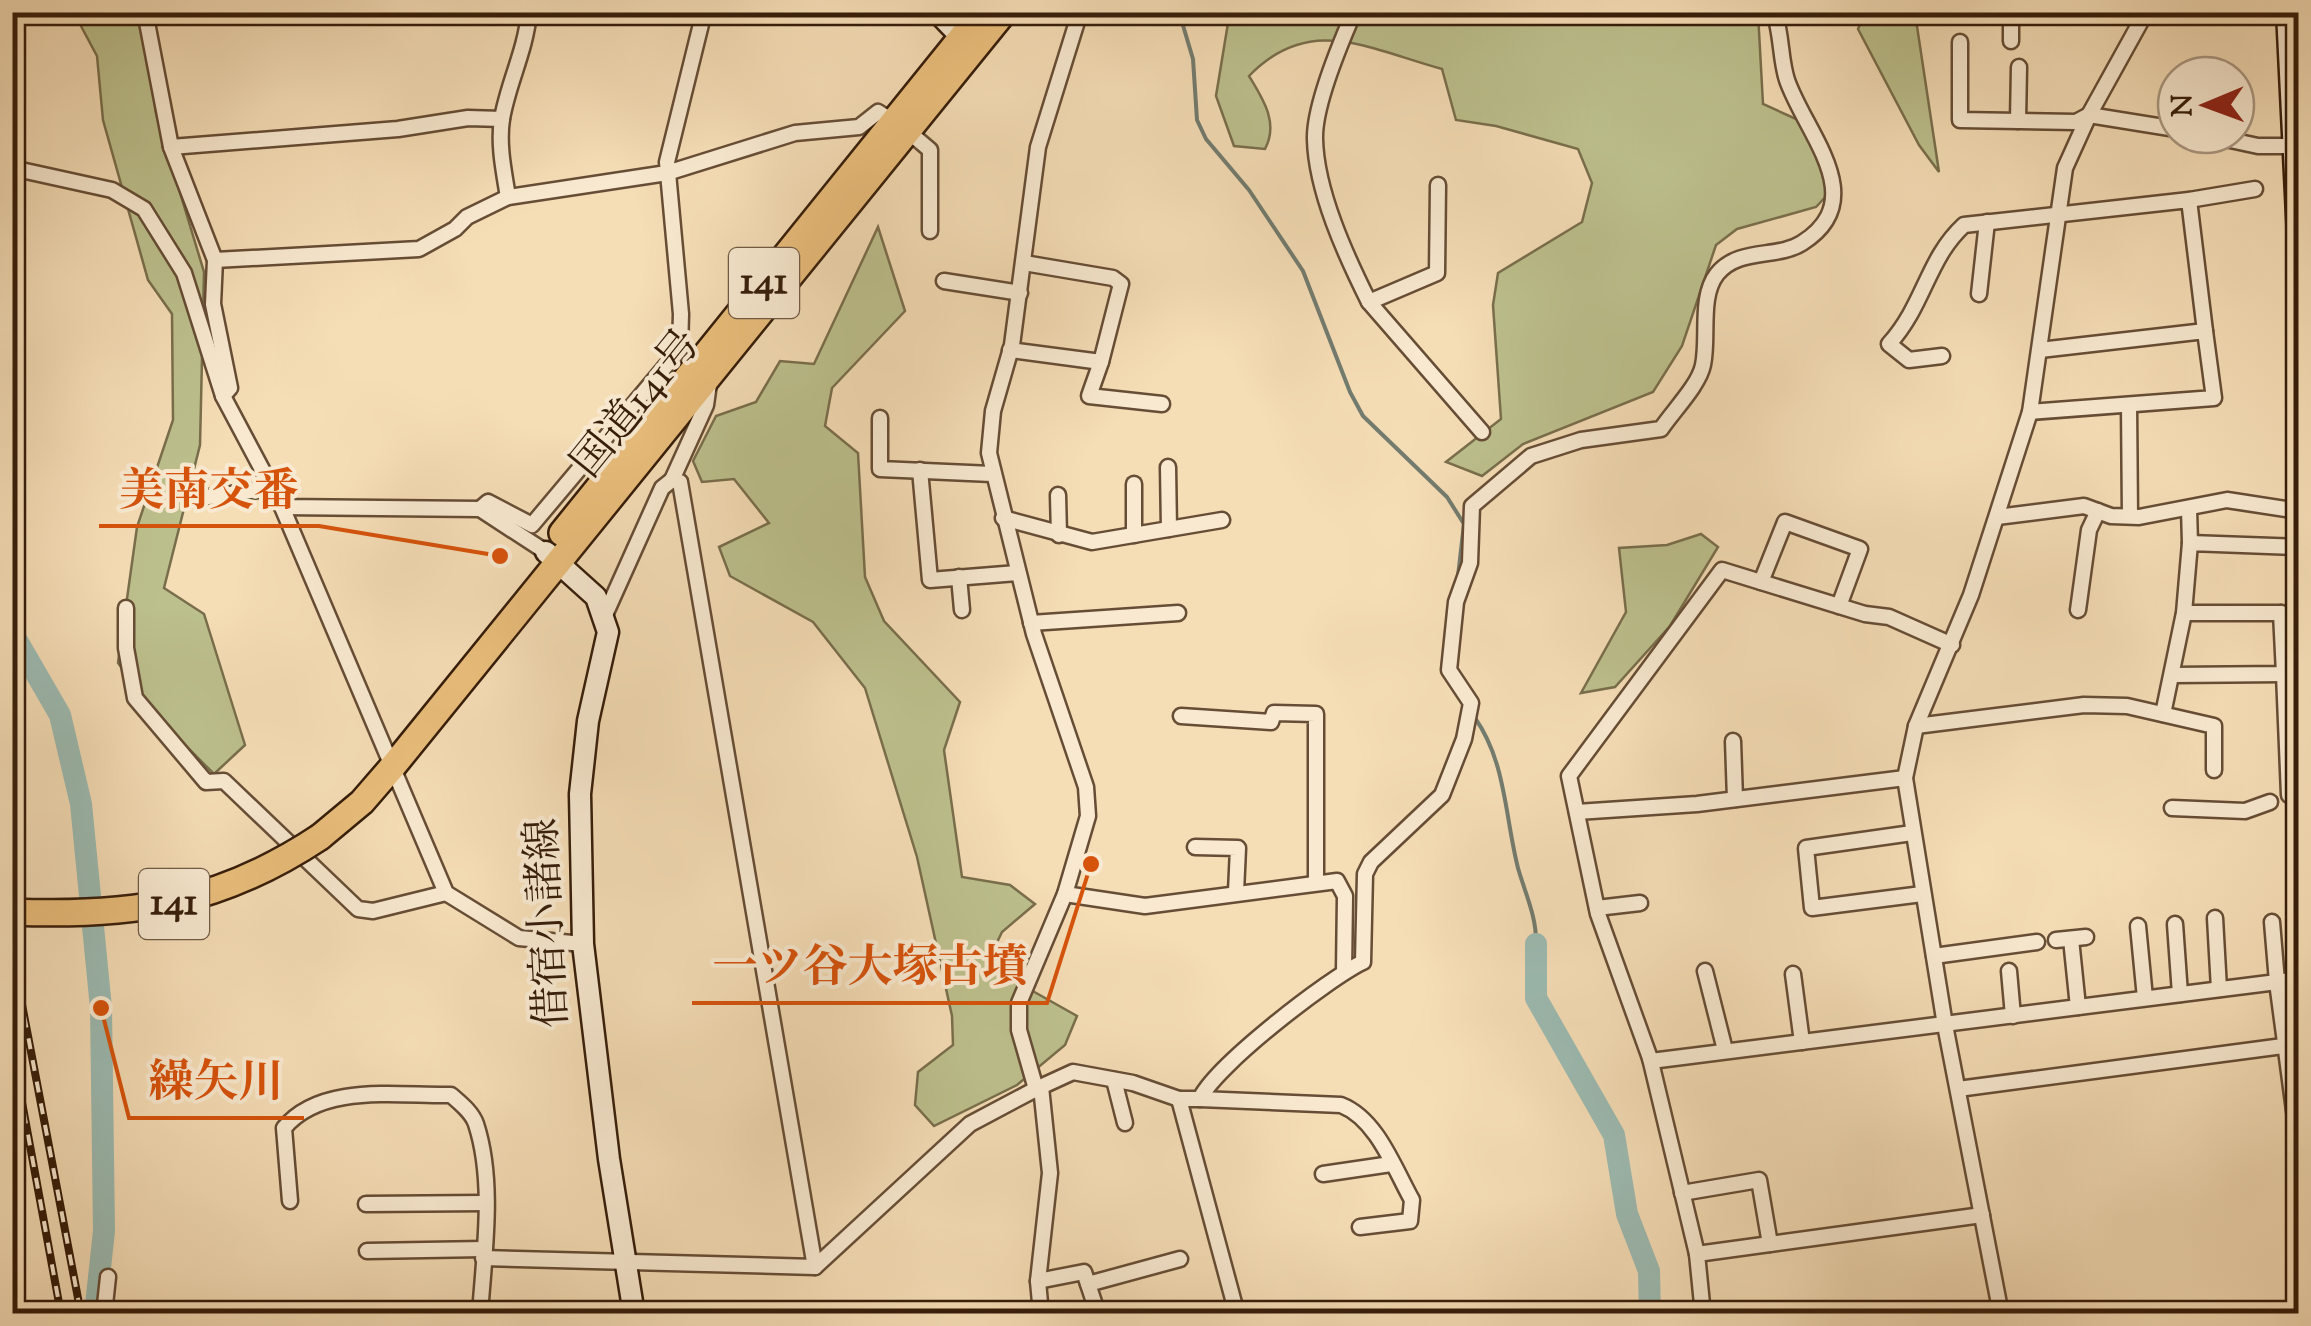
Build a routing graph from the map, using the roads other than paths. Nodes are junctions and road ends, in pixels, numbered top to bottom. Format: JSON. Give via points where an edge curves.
{"nodes":[{"id":1,"x":145,"y":12,"type":"edge"},
{"id":2,"x":528,"y":12,"type":"edge"},
{"id":3,"x":704,"y":12,"type":"edge"},
{"id":4,"x":938,"y":12,"type":"edge"},
{"id":5,"x":982,"y":12,"type":"edge"},
{"id":6,"x":1004,"y":12,"type":"edge"},
{"id":7,"x":1080,"y":12,"type":"edge"},
{"id":8,"x":1354,"y":12,"type":"edge"},
{"id":9,"x":1774,"y":12,"type":"edge"},
{"id":10,"x":2011,"y":12,"type":"edge"},
{"id":11,"x":2146,"y":12,"type":"edge"},
{"id":12,"x":2287,"y":12,"type":"edge"},
{"id":13,"x":2011,"y":41,"type":"dead end"},
{"id":14,"x":1960,"y":42,"type":"dead end"},
{"id":15,"x":968,"y":44,"type":"junction"},
{"id":16,"x":2019,"y":66,"type":"dead end"},
{"id":17,"x":2089,"y":115,"type":"junction"},
{"id":18,"x":502,"y":119,"type":"junction"},
{"id":19,"x":2018,"y":121,"type":"junction"},
{"id":20,"x":2156,"y":125,"type":"edge"},
{"id":21,"x":902,"y":128,"type":"junction"},
{"id":22,"x":2256,"y":146,"type":"edge"},
{"id":23,"x":2292,"y":146,"type":"junction"},
{"id":24,"x":171,"y":148,"type":"junction"},
{"id":25,"x":12,"y":168,"type":"edge"},
{"id":26,"x":667,"y":173,"type":"junction"},
{"id":27,"x":1438,"y":185,"type":"dead end"},
{"id":28,"x":2255,"y":189,"type":"dead end"},
{"id":29,"x":508,"y":197,"type":"junction"},
{"id":30,"x":2189,"y":200,"type":"junction"},
{"id":31,"x":2056,"y":216,"type":"junction"},
{"id":32,"x":1987,"y":222,"type":"junction"},
{"id":33,"x":930,"y":231,"type":"dead end"},
{"id":34,"x":2298,"y":236,"type":"edge"},
{"id":35,"x":215,"y":260,"type":"junction"},
{"id":36,"x":1024,"y":263,"type":"junction"},
{"id":37,"x":944,"y":282,"type":"dead end"},
{"id":38,"x":1020,"y":293,"type":"junction"},
{"id":39,"x":1979,"y":294,"type":"dead end"},
{"id":40,"x":1369,"y":302,"type":"junction"},
{"id":41,"x":2205,"y":331,"type":"junction"},
{"id":42,"x":1010,"y":350,"type":"junction"},
{"id":43,"x":2040,"y":350,"type":"junction"},
{"id":44,"x":1942,"y":356,"type":"dead end"},
{"id":45,"x":1100,"y":362,"type":"junction"},
{"id":46,"x":709,"y":382,"type":"junction"},
{"id":47,"x":223,"y":396,"type":"junction"},
{"id":48,"x":1162,"y":404,"type":"dead end"},
{"id":49,"x":2129,"y":405,"type":"junction"},
{"id":50,"x":2030,"y":412,"type":"junction"},
{"id":51,"x":880,"y":418,"type":"dead end"},
{"id":52,"x":1482,"y":432,"type":"dead end"},
{"id":53,"x":1168,"y":467,"type":"dead end"},
{"id":54,"x":920,"y":470,"type":"junction"},
{"id":55,"x":992,"y":474,"type":"junction"},
{"id":56,"x":672,"y":480,"type":"junction"},
{"id":57,"x":1134,"y":484,"type":"dead end"},
{"id":58,"x":272,"y":488,"type":"junction"},
{"id":59,"x":1058,"y":494,"type":"dead end"},
{"id":60,"x":195,"y":499,"type":"dead end"},
{"id":61,"x":282,"y":507,"type":"junction"},
{"id":62,"x":480,"y":508,"type":"junction"},
{"id":63,"x":2189,"y":509,"type":"junction"},
{"id":64,"x":2098,"y":511,"type":"junction"},
{"id":65,"x":2298,"y":511,"type":"edge"},
{"id":66,"x":2130,"y":516,"type":"junction"},
{"id":67,"x":1997,"y":517,"type":"junction"},
{"id":68,"x":1003,"y":518,"type":"junction"},
{"id":69,"x":1222,"y":520,"type":"dead end"},
{"id":70,"x":1169,"y":529,"type":"junction"},
{"id":71,"x":1134,"y":534,"type":"junction"},
{"id":72,"x":1059,"y":535,"type":"junction"},
{"id":73,"x":2190,"y":543,"type":"junction"},
{"id":74,"x":2298,"y":547,"type":"edge"},
{"id":75,"x":553,"y":558,"type":"junction"},
{"id":76,"x":1016,"y":573,"type":"junction"},
{"id":77,"x":959,"y":577,"type":"junction"},
{"id":78,"x":1761,"y":582,"type":"junction"},
{"id":79,"x":1840,"y":606,"type":"junction"},
{"id":80,"x":126,"y":608,"type":"dead end"},
{"id":81,"x":962,"y":610,"type":"dead end"},
{"id":82,"x":2078,"y":610,"type":"dead end"},
{"id":83,"x":1178,"y":612,"type":"dead end"},
{"id":84,"x":2184,"y":613,"type":"junction"},
{"id":85,"x":2281,"y":613,"type":"junction"},
{"id":86,"x":605,"y":615,"type":"junction"},
{"id":87,"x":2298,"y":619,"type":"edge"},
{"id":88,"x":1031,"y":623,"type":"junction"},
{"id":89,"x":1952,"y":644,"type":"junction"},
{"id":90,"x":2173,"y":674,"type":"junction"},
{"id":91,"x":2284,"y":674,"type":"junction"},
{"id":92,"x":2163,"y":714,"type":"junction"},
{"id":93,"x":1181,"y":716,"type":"dead end"},
{"id":94,"x":1916,"y":726,"type":"junction"},
{"id":95,"x":1733,"y":742,"type":"dead end"},
{"id":96,"x":400,"y":758,"type":"junction"},
{"id":97,"x":2214,"y":770,"type":"dead end"},
{"id":98,"x":1905,"y":778,"type":"junction"},
{"id":99,"x":2289,"y":795,"type":"dead end"},
{"id":100,"x":1736,"y":799,"type":"junction"},
{"id":101,"x":2270,"y":802,"type":"dead end"},
{"id":102,"x":2172,"y":808,"type":"dead end"},
{"id":103,"x":1577,"y":812,"type":"junction"},
{"id":104,"x":1912,"y":833,"type":"junction"},
{"id":105,"x":1195,"y":846,"type":"dead end"},
{"id":106,"x":1316,"y":882,"type":"junction"},
{"id":107,"x":1236,"y":892,"type":"junction"},
{"id":108,"x":446,"y":893,"type":"junction"},
{"id":109,"x":1065,"y":894,"type":"junction"},
{"id":110,"x":1922,"y":894,"type":"junction"},
{"id":111,"x":1640,"y":903,"type":"dead end"},
{"id":112,"x":1598,"y":908,"type":"junction"},
{"id":113,"x":12,"y":912,"type":"edge"},
{"id":114,"x":2215,"y":918,"type":"dead end"},
{"id":115,"x":2272,"y":922,"type":"dead end"},
{"id":116,"x":2175,"y":924,"type":"dead end"},
{"id":117,"x":2138,"y":926,"type":"dead end"},
{"id":118,"x":2071,"y":939,"type":"dead end"},
{"id":119,"x":2037,"y":942,"type":"dead end"},
{"id":120,"x":583,"y":944,"type":"junction"},
{"id":121,"x":1934,"y":956,"type":"junction"},
{"id":122,"x":1705,"y":970,"type":"dead end"},
{"id":123,"x":1344,"y":971,"type":"junction"},
{"id":124,"x":2009,"y":971,"type":"dead end"},
{"id":125,"x":1793,"y":974,"type":"dead end"},
{"id":126,"x":2298,"y":979,"type":"edge"},
{"id":127,"x":2277,"y":982,"type":"junction"},
{"id":128,"x":2219,"y":989,"type":"junction"},
{"id":129,"x":2180,"y":994,"type":"junction"},
{"id":130,"x":2144,"y":998,"type":"junction"},
{"id":131,"x":2078,"y":1007,"type":"junction"},
{"id":132,"x":2012,"y":1016,"type":"junction"},
{"id":133,"x":1944,"y":1025,"type":"junction"},
{"id":134,"x":1802,"y":1042,"type":"junction"},
{"id":135,"x":2283,"y":1046,"type":"junction"},
{"id":136,"x":1725,"y":1050,"type":"junction"},
{"id":137,"x":1650,"y":1058,"type":"junction"},
{"id":138,"x":1114,"y":1080,"type":"junction"},
{"id":139,"x":1038,"y":1088,"type":"junction"},
{"id":140,"x":1958,"y":1089,"type":"junction"},
{"id":141,"x":1200,"y":1099,"type":"junction"},
{"id":142,"x":1179,"y":1100,"type":"junction"},
{"id":143,"x":2296,"y":1105,"type":"edge"},
{"id":144,"x":1124,"y":1123,"type":"dead end"},
{"id":145,"x":2298,"y":1141,"type":"edge"},
{"id":146,"x":1391,"y":1164,"type":"junction"},
{"id":147,"x":1323,"y":1174,"type":"dead end"},
{"id":148,"x":1682,"y":1193,"type":"junction"},
{"id":149,"x":290,"y":1202,"type":"dead end"},
{"id":150,"x":485,"y":1203,"type":"junction"},
{"id":151,"x":366,"y":1204,"type":"dead end"},
{"id":152,"x":1982,"y":1215,"type":"junction"},
{"id":153,"x":1360,"y":1226,"type":"dead end"},
{"id":154,"x":1770,"y":1244,"type":"junction"},
{"id":155,"x":367,"y":1252,"type":"dead end"},
{"id":156,"x":483,"y":1254,"type":"junction"},
{"id":157,"x":1697,"y":1254,"type":"junction"},
{"id":158,"x":1180,"y":1259,"type":"dead end"},
{"id":159,"x":627,"y":1261,"type":"junction"},
{"id":160,"x":815,"y":1268,"type":"junction"},
{"id":161,"x":108,"y":1277,"type":"dead end"},
{"id":162,"x":1038,"y":1281,"type":"junction"},
{"id":163,"x":1088,"y":1284,"type":"junction"},
{"id":164,"x":104,"y":1314,"type":"edge"},
{"id":165,"x":480,"y":1314,"type":"edge"},
{"id":166,"x":634,"y":1314,"type":"edge"},
{"id":167,"x":1041,"y":1314,"type":"edge"},
{"id":168,"x":1098,"y":1314,"type":"edge"},
{"id":169,"x":1237,"y":1314,"type":"edge"},
{"id":170,"x":1703,"y":1314,"type":"edge"},
{"id":171,"x":2002,"y":1314,"type":"edge"}],
"edges":[{"from":1,"to":24,"type":"street"},
{"from":2,"to":18,"type":"street"},
{"from":3,"to":26,"type":"street"},
{"from":4,"to":15,"type":"main road"},
{"from":5,"to":15,"type":"highway","name":"国道141号","number":"141"},
{"from":6,"to":15,"type":"highway","name":"国道141号","number":"141"},
{"from":7,"to":36,"type":"street","via":[[1038,147]]},
{"from":8,"to":40,"type":"street","via":[[1314,138],[1336,232]]},
{"from":9,"to":123,"type":"street","via":[[1788,84],[1836,190],[1832,212],[1800,245],[1742,256],[1718,273],[1710,290],[1703,369],[1662,429],[1581,440],[1530,456],[1472,506],[1470,563],[1456,602],[1449,670],[1471,703],[1464,739],[1442,795],[1365,874],[1367,954]]},
{"from":10,"to":13,"type":"street"},
{"from":11,"to":17,"type":"street"},
{"from":12,"to":23,"type":"main road"},
{"from":14,"to":19,"type":"street","via":[[1960,120]]},
{"from":15,"to":21,"type":"highway","name":"国道141号","number":"141"},
{"from":16,"to":19,"type":"street"},
{"from":17,"to":19,"type":"street","via":[[2076,122]]},
{"from":17,"to":20,"type":"street"},
{"from":17,"to":31,"type":"street","via":[[2066,168]]},
{"from":18,"to":24,"type":"street"},
{"from":18,"to":29,"type":"street"},
{"from":21,"to":26,"type":"street","via":[[878,112],[858,127],[795,133]]},
{"from":21,"to":33,"type":"street","via":[[930,150]]},
{"from":21,"to":46,"type":"highway","name":"国道141号","number":"141"},
{"from":21,"to":75,"type":"highway","name":"国道141号","number":"141"},
{"from":22,"to":23,"type":"street"},
{"from":23,"to":34,"type":"main road"},
{"from":24,"to":35,"type":"street"},
{"from":25,"to":47,"type":"street","via":[[112,190],[144,210],[184,273]]},
{"from":26,"to":29,"type":"street"},
{"from":26,"to":62,"type":"street","via":[[681,314],[673,362],[532,525],[488,502]]},
{"from":27,"to":40,"type":"street","via":[[1437,273]]},
{"from":28,"to":30,"type":"street"},
{"from":29,"to":35,"type":"street","via":[[419,249]]},
{"from":30,"to":31,"type":"street"},
{"from":30,"to":41,"type":"street"},
{"from":31,"to":32,"type":"street"},
{"from":31,"to":43,"type":"street"},
{"from":32,"to":39,"type":"street"},
{"from":32,"to":44,"type":"street","via":[[1964,225],[1944,243],[1912,318],[1889,344],[1909,360]]},
{"from":35,"to":47,"type":"street","via":[[214,304],[230,388]]},
{"from":36,"to":38,"type":"street"},
{"from":36,"to":45,"type":"street","via":[[1121,284]]},
{"from":37,"to":38,"type":"street"},
{"from":38,"to":42,"type":"street"},
{"from":40,"to":52,"type":"street"},
{"from":41,"to":43,"type":"street"},
{"from":41,"to":49,"type":"street","via":[[2214,398]]},
{"from":42,"to":45,"type":"street"},
{"from":42,"to":55,"type":"street","via":[[989,434]]},
{"from":43,"to":50,"type":"street"},
{"from":45,"to":48,"type":"street","via":[[1090,396]]},
{"from":46,"to":56,"type":"street","via":[[706,406]]},
{"from":46,"to":75,"type":"highway","name":"国道141号","number":"141"},
{"from":47,"to":58,"type":"street"},
{"from":49,"to":50,"type":"street"},
{"from":49,"to":66,"type":"street"},
{"from":50,"to":67,"type":"street"},
{"from":51,"to":54,"type":"street","via":[[880,469]]},
{"from":53,"to":70,"type":"street"},
{"from":54,"to":55,"type":"street"},
{"from":54,"to":77,"type":"street","via":[[930,580]]},
{"from":55,"to":68,"type":"street"},
{"from":56,"to":86,"type":"street","via":[[662,488]]},
{"from":56,"to":160,"type":"street","via":[[680,482],[713,657]]},
{"from":57,"to":71,"type":"street"},
{"from":58,"to":60,"type":"street"},
{"from":58,"to":61,"type":"street"},
{"from":59,"to":72,"type":"street"},
{"from":61,"to":62,"type":"street"},
{"from":61,"to":96,"type":"street"},
{"from":62,"to":75,"type":"street"},
{"from":63,"to":65,"type":"street","via":[[2226,500]]},
{"from":63,"to":66,"type":"street"},
{"from":63,"to":73,"type":"street"},
{"from":64,"to":66,"type":"street"},
{"from":64,"to":67,"type":"street","via":[[2084,506]]},
{"from":64,"to":82,"type":"street","via":[[2089,530]]},
{"from":67,"to":89,"type":"street"},
{"from":68,"to":72,"type":"street"},
{"from":68,"to":76,"type":"street"},
{"from":69,"to":70,"type":"street"},
{"from":70,"to":71,"type":"street"},
{"from":71,"to":72,"type":"street","via":[[1092,542]]},
{"from":73,"to":74,"type":"street"},
{"from":73,"to":84,"type":"street"},
{"from":75,"to":86,"type":"main road","via":[[596,597]]},
{"from":75,"to":96,"type":"highway","name":"国道141号","number":"141","via":[[415,725]]},
{"from":76,"to":77,"type":"street"},
{"from":76,"to":88,"type":"street"},
{"from":77,"to":81,"type":"street"},
{"from":78,"to":79,"type":"street"},
{"from":78,"to":79,"type":"street","via":[[1785,522],[1860,549]]},
{"from":78,"to":103,"type":"street","via":[[1722,570],[1569,776]]},
{"from":79,"to":89,"type":"street","via":[[1889,616]]},
{"from":80,"to":108,"type":"street","via":[[135,698],[206,782],[224,781],[358,910]]},
{"from":83,"to":88,"type":"street"},
{"from":84,"to":85,"type":"street"},
{"from":84,"to":90,"type":"street"},
{"from":85,"to":87,"type":"street"},
{"from":85,"to":91,"type":"street"},
{"from":86,"to":120,"type":"main road","name":"借宿小諸線","via":[[608,632],[580,794]]},
{"from":88,"to":109,"type":"street","via":[[1086,787],[1088,816]]},
{"from":89,"to":94,"type":"street"},
{"from":90,"to":91,"type":"street"},
{"from":90,"to":92,"type":"street"},
{"from":91,"to":99,"type":"street"},
{"from":92,"to":94,"type":"street","via":[[2084,705]]},
{"from":92,"to":97,"type":"street","via":[[2214,726]]},
{"from":93,"to":106,"type":"street","via":[[1271,722],[1274,713],[1316,714]]},
{"from":94,"to":98,"type":"street"},
{"from":95,"to":100,"type":"street"},
{"from":96,"to":108,"type":"street"},
{"from":96,"to":113,"type":"highway","name":"国道141号","number":"141","bridge":true,"via":[[320,836],[253,876],[188,900],[86,915]]},
{"from":98,"to":100,"type":"street"},
{"from":98,"to":104,"type":"street"},
{"from":100,"to":103,"type":"street"},
{"from":101,"to":102,"type":"street","via":[[2245,811]]},
{"from":103,"to":112,"type":"street"},
{"from":104,"to":110,"type":"street"},
{"from":104,"to":110,"type":"street","via":[[1806,848],[1812,908]]},
{"from":105,"to":107,"type":"street","via":[[1238,848]]},
{"from":106,"to":107,"type":"street"},
{"from":106,"to":123,"type":"street","via":[[1337,881],[1345,896]]},
{"from":107,"to":109,"type":"street","via":[[1146,906]]},
{"from":108,"to":120,"type":"street","via":[[518,938]]},
{"from":109,"to":139,"type":"street","via":[[1019,1003]]},
{"from":110,"to":121,"type":"street"},
{"from":111,"to":112,"type":"street"},
{"from":112,"to":137,"type":"street"},
{"from":114,"to":128,"type":"street"},
{"from":115,"to":127,"type":"street"},
{"from":116,"to":129,"type":"street"},
{"from":117,"to":130,"type":"street"},
{"from":118,"to":131,"type":"street"},
{"from":119,"to":121,"type":"street"},
{"from":120,"to":159,"type":"main road","name":"借宿小諸線"},
{"from":121,"to":133,"type":"street"},
{"from":122,"to":136,"type":"street"},
{"from":123,"to":141,"type":"street","via":[[1260,1037]]},
{"from":124,"to":132,"type":"street"},
{"from":125,"to":134,"type":"street"},
{"from":126,"to":127,"type":"street"},
{"from":127,"to":128,"type":"street"},
{"from":127,"to":135,"type":"street"},
{"from":128,"to":129,"type":"street"},
{"from":129,"to":130,"type":"street"},
{"from":130,"to":131,"type":"street"},
{"from":131,"to":132,"type":"street"},
{"from":132,"to":133,"type":"street"},
{"from":133,"to":134,"type":"street"},
{"from":133,"to":140,"type":"street"},
{"from":134,"to":136,"type":"street"},
{"from":135,"to":140,"type":"street"},
{"from":135,"to":143,"type":"street"},
{"from":136,"to":137,"type":"street"},
{"from":137,"to":148,"type":"street"},
{"from":138,"to":139,"type":"street","via":[[1073,1072]]},
{"from":138,"to":142,"type":"street"},
{"from":138,"to":144,"type":"street"},
{"from":139,"to":160,"type":"street","via":[[970,1124]]},
{"from":139,"to":162,"type":"street","via":[[1050,1174]]},
{"from":140,"to":152,"type":"street"},
{"from":141,"to":142,"type":"street"},
{"from":141,"to":146,"type":"street","via":[[1341,1105],[1369,1125]]},
{"from":142,"to":169,"type":"street"},
{"from":143,"to":145,"type":"street"},
{"from":146,"to":147,"type":"street"},
{"from":146,"to":153,"type":"street","via":[[1412,1200],[1410,1221]]},
{"from":148,"to":154,"type":"street","via":[[1758,1180]]},
{"from":148,"to":157,"type":"street"},
{"from":149,"to":150,"type":"street","via":[[284,1128],[298,1110],[351,1097],[450,1095],[476,1122]]},
{"from":150,"to":151,"type":"street"},
{"from":150,"to":156,"type":"street"},
{"from":152,"to":154,"type":"street"},
{"from":152,"to":171,"type":"street"},
{"from":154,"to":157,"type":"street"},
{"from":155,"to":156,"type":"street"},
{"from":156,"to":159,"type":"street"},
{"from":156,"to":165,"type":"street"},
{"from":157,"to":170,"type":"street"},
{"from":158,"to":163,"type":"street"},
{"from":159,"to":160,"type":"street"},
{"from":159,"to":166,"type":"main road","name":"借宿小諸線"},
{"from":161,"to":164,"type":"street"},
{"from":162,"to":163,"type":"street","via":[[1084,1272]]},
{"from":162,"to":167,"type":"street"},
{"from":163,"to":168,"type":"street"}]}
